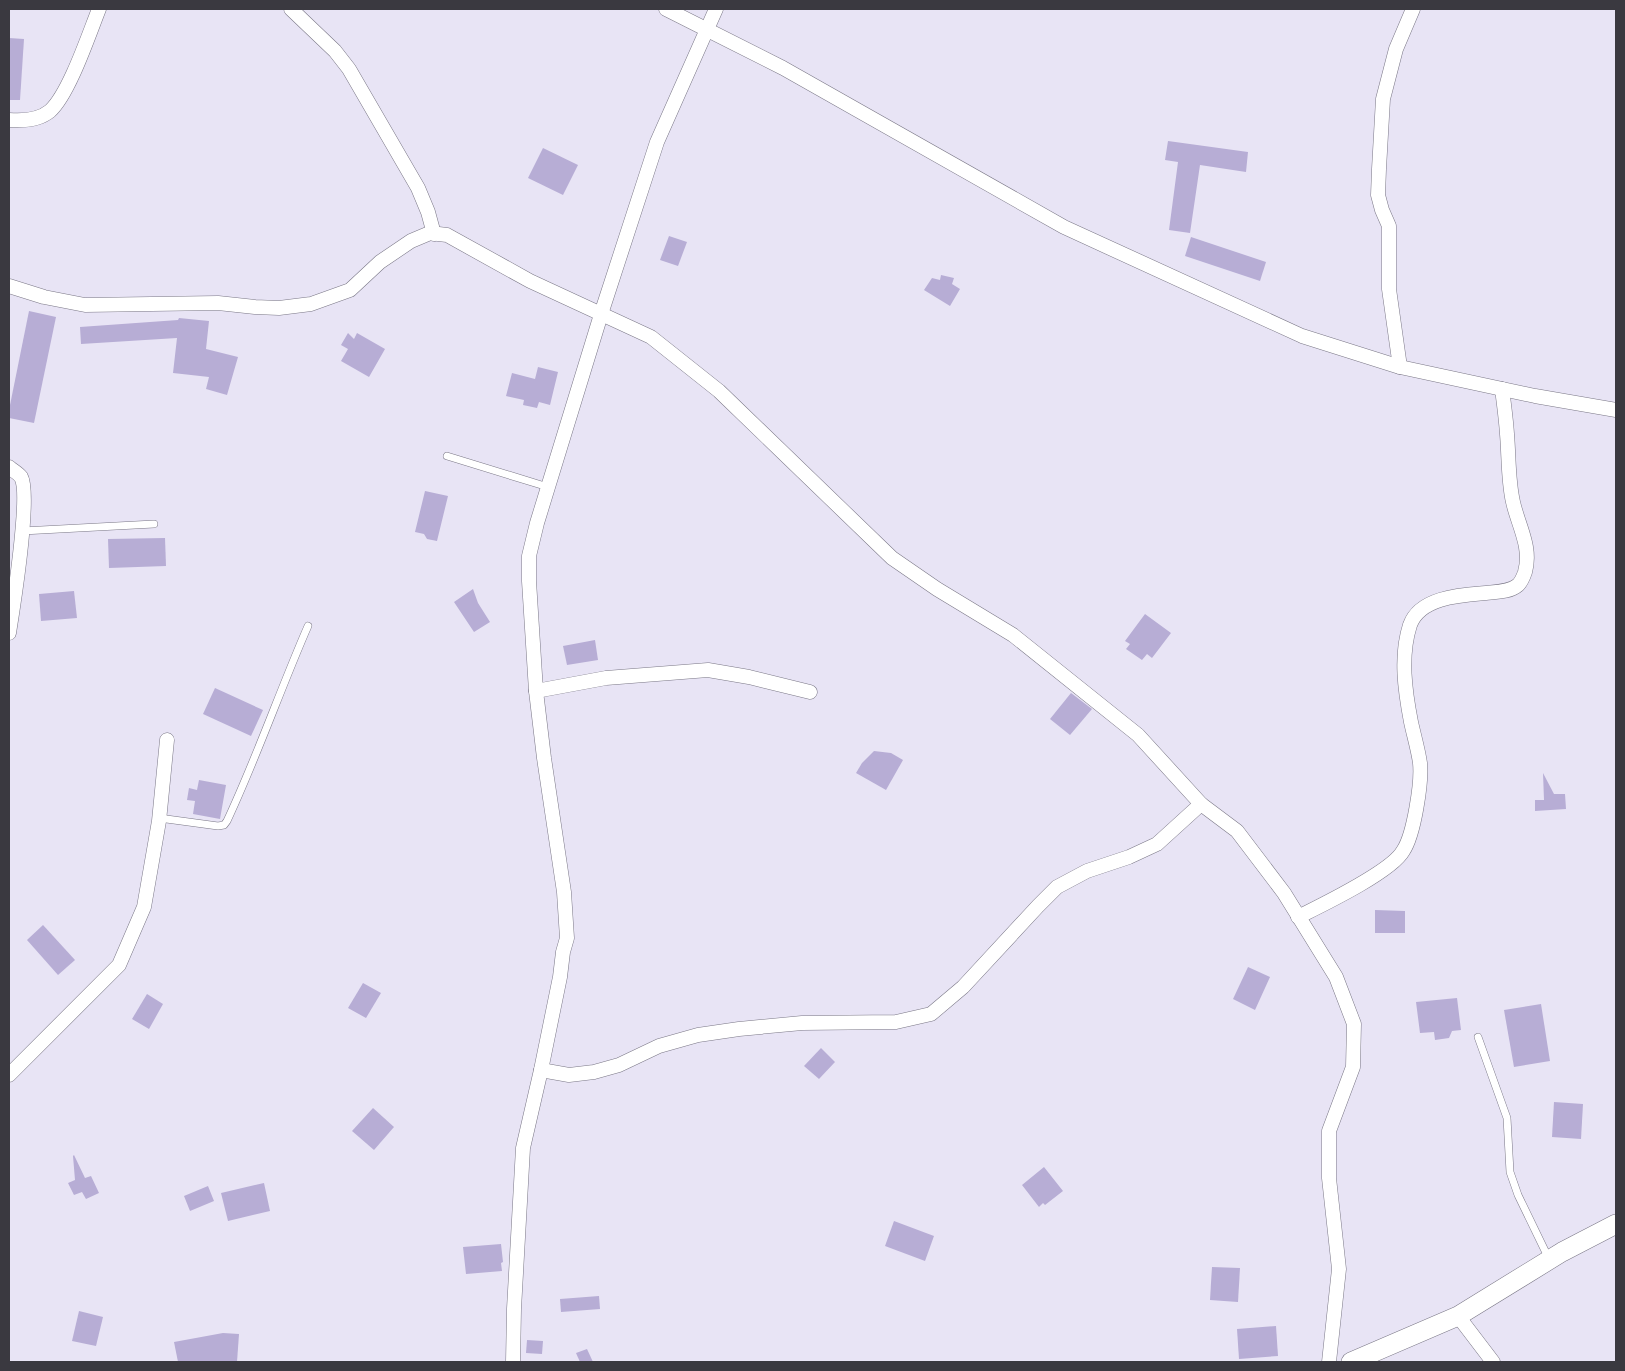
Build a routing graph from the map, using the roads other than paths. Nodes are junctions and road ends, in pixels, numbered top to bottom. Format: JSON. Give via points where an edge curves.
{"nodes":[{"id":1,"x":99,"y":9,"type":"edge"},
{"id":2,"x":291,"y":9,"type":"edge"},
{"id":3,"x":666,"y":9,"type":"edge"},
{"id":4,"x":716,"y":9,"type":"edge"},
{"id":5,"x":1413,"y":9,"type":"edge"},
{"id":6,"x":706,"y":29,"type":"junction"},
{"id":7,"x":9,"y":120,"type":"edge"},
{"id":8,"x":434,"y":234,"type":"junction"},
{"id":9,"x":9,"y":286,"type":"edge"},
{"id":10,"x":601,"y":313,"type":"junction"},
{"id":11,"x":1400,"y":367,"type":"junction"},
{"id":12,"x":1502,"y":390,"type":"junction"},
{"id":13,"x":1616,"y":410,"type":"edge"},
{"id":14,"x":447,"y":456,"type":"dead end"},
{"id":15,"x":9,"y":468,"type":"edge"},
{"id":16,"x":548,"y":487,"type":"junction"},
{"id":17,"x":154,"y":524,"type":"dead end"},
{"id":18,"x":22,"y":531,"type":"junction"},
{"id":19,"x":308,"y":626,"type":"dead end"},
{"id":20,"x":9,"y":633,"type":"edge"},
{"id":21,"x":536,"y":691,"type":"junction"},
{"id":22,"x":810,"y":692,"type":"dead end"},
{"id":23,"x":167,"y":740,"type":"dead end"},
{"id":24,"x":1201,"y":804,"type":"junction"},
{"id":25,"x":160,"y":818,"type":"junction"},
{"id":26,"x":1298,"y":917,"type":"junction"},
{"id":27,"x":1478,"y":1037,"type":"dead end"},
{"id":28,"x":541,"y":1070,"type":"junction"},
{"id":29,"x":9,"y":1074,"type":"edge"},
{"id":30,"x":1616,"y":1224,"type":"edge"},
{"id":31,"x":1550,"y":1259,"type":"junction"},
{"id":32,"x":1458,"y":1316,"type":"junction"},
{"id":33,"x":513,"y":1362,"type":"edge"},
{"id":34,"x":1329,"y":1362,"type":"edge"},
{"id":35,"x":1351,"y":1362,"type":"edge"},
{"id":36,"x":1493,"y":1362,"type":"edge"}],
"edges":[{"from":1,"to":7,"type":"street","via":[[58,103],[41,116]]},
{"from":2,"to":8,"type":"street","via":[[336,51],[349,69],[418,188]]},
{"from":3,"to":6,"type":"street"},
{"from":4,"to":6,"type":"street"},
{"from":5,"to":11,"type":"street","via":[[1396,49],[1383,99],[1378,195],[1388,226],[1389,290]]},
{"from":6,"to":10,"type":"street","via":[[657,142]]},
{"from":6,"to":11,"type":"street","via":[[840,100],[1064,227],[1302,336]]},
{"from":8,"to":9,"type":"street","via":[[411,242],[380,262],[350,290],[311,304],[287,307],[218,303],[85,305],[44,298]]},
{"from":8,"to":10,"type":"street","via":[[447,235],[530,281]]},
{"from":10,"to":16,"type":"street"},
{"from":10,"to":24,"type":"street","via":[[650,337],[719,391],[892,558],[1013,635],[1138,735]]},
{"from":11,"to":12,"type":"street"},
{"from":12,"to":13,"type":"street"},
{"from":12,"to":26,"type":"street","via":[[1509,478],[1526,544],[1528,560],[1525,573],[1519,584],[1504,591],[1435,602],[1420,610],[1411,624],[1405,647],[1404,689],[1420,764],[1409,838],[1403,853],[1383,870]]},
{"from":14,"to":16,"type":"lane"},
{"from":15,"to":18,"type":"street","via":[[21,477],[25,492]]},
{"from":16,"to":21,"type":"street","via":[[529,556]]},
{"from":17,"to":18,"type":"lane"},
{"from":18,"to":20,"type":"street"},
{"from":19,"to":25,"type":"lane","via":[[227,821],[218,826]]},
{"from":21,"to":22,"type":"street","via":[[606,678],[708,670]]},
{"from":21,"to":28,"type":"street","via":[[564,892],[567,938]]},
{"from":23,"to":25,"type":"street"},
{"from":24,"to":26,"type":"street","via":[[1237,830]]},
{"from":24,"to":28,"type":"street","via":[[1157,844],[1087,871],[1057,887],[963,987],[931,1014],[896,1022],[802,1023],[731,1030],[659,1046],[619,1065],[594,1072],[569,1075]]},
{"from":25,"to":29,"type":"street","via":[[144,907],[119,966]]},
{"from":26,"to":34,"type":"street","via":[[1336,977],[1354,1024],[1353,1067],[1329,1131],[1329,1178],[1339,1269]]},
{"from":27,"to":31,"type":"lane","via":[[1507,1118],[1510,1172]]},
{"from":28,"to":33,"type":"street","via":[[523,1148]]},
{"from":30,"to":31,"type":"main road"},
{"from":31,"to":32,"type":"main road"},
{"from":32,"to":35,"type":"main road"},
{"from":32,"to":36,"type":"street"}]}
